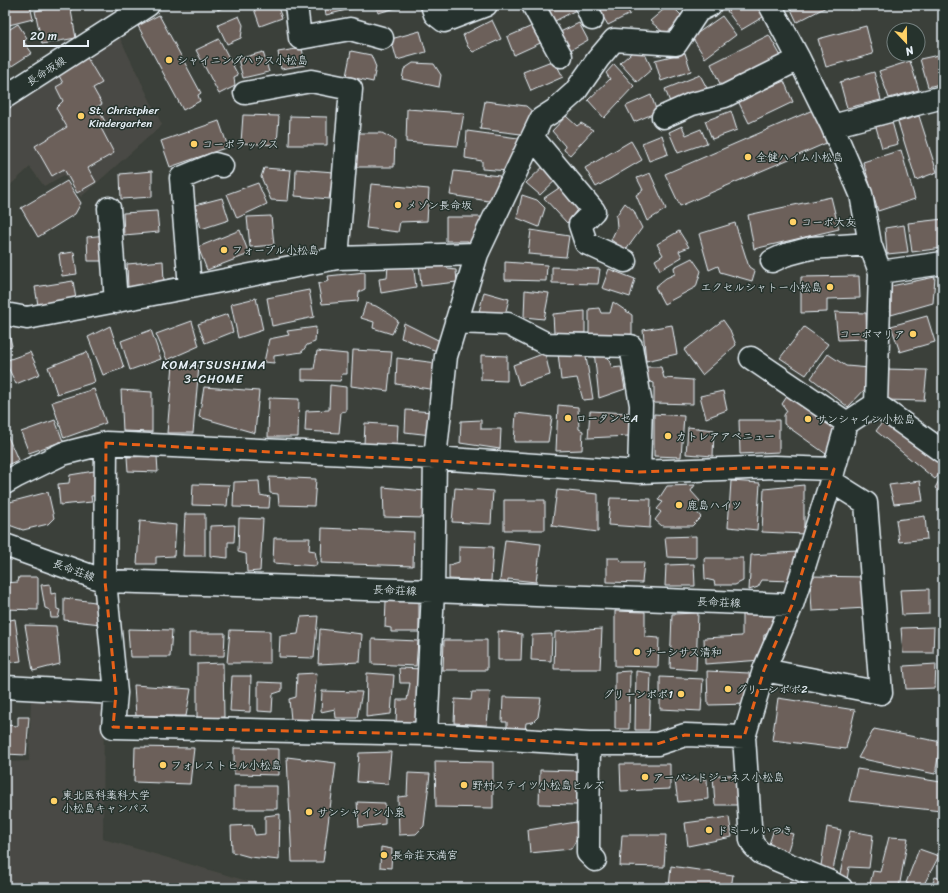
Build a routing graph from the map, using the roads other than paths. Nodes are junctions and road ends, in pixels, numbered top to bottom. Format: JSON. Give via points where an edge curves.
{"nodes":[{"id":1,"x":148,"y":5,"type":"edge"},
{"id":2,"x":296,"y":5,"type":"edge"},
{"id":3,"x":432,"y":5,"type":"edge"},
{"id":4,"x":486,"y":5,"type":"edge"},
{"id":5,"x":533,"y":5,"type":"edge"},
{"id":6,"x":710,"y":5,"type":"edge"},
{"id":7,"x":770,"y":5,"type":"edge"},
{"id":8,"x":382,"y":38,"type":"dead end"},
{"id":9,"x":561,"y":56,"type":"dead end"},
{"id":10,"x":799,"y":59,"type":"junction"},
{"id":11,"x":245,"y":93,"type":"dead end"},
{"id":12,"x":5,"y":97,"type":"edge"},
{"id":13,"x":943,"y":97,"type":"edge"},
{"id":14,"x":664,"y":117,"type":"dead end"},
{"id":15,"x":832,"y":126,"type":"junction"},
{"id":16,"x":533,"y":138,"type":"junction"},
{"id":17,"x":222,"y":166,"type":"dead end"},
{"id":18,"x":109,"y":208,"type":"dead end"},
{"id":19,"x":870,"y":244,"type":"junction"},
{"id":20,"x":476,"y":254,"type":"junction"},
{"id":21,"x":337,"y":258,"type":"junction"},
{"id":22,"x":625,"y":261,"type":"dead end"},
{"id":23,"x":772,"y":261,"type":"dead end"},
{"id":24,"x":943,"y":263,"type":"edge"},
{"id":25,"x":880,"y":272,"type":"junction"},
{"id":26,"x":190,"y":287,"type":"junction"},
{"id":27,"x":116,"y":302,"type":"junction"},
{"id":28,"x":5,"y":314,"type":"edge"},
{"id":29,"x":456,"y":322,"type":"junction"},
{"id":30,"x":751,"y":358,"type":"dead end"},
{"id":31,"x":876,"y":404,"type":"junction"},
{"id":32,"x":847,"y":423,"type":"junction"},
{"id":33,"x":106,"y":443,"type":"junction"},
{"id":34,"x":943,"y":452,"type":"edge"},
{"id":35,"x":435,"y":458,"type":"junction"},
{"id":36,"x":639,"y":472,"type":"junction"},
{"id":37,"x":832,"y":475,"type":"junction"},
{"id":38,"x":5,"y":483,"type":"edge"},
{"id":39,"x":5,"y":545,"type":"edge"},
{"id":40,"x":105,"y":581,"type":"junction"},
{"id":41,"x":433,"y":591,"type":"junction"},
{"id":42,"x":792,"y":605,"type":"junction"},
{"id":43,"x":764,"y":670,"type":"junction"},
{"id":44,"x":5,"y":687,"type":"edge"},
{"id":45,"x":116,"y":693,"type":"junction"},
{"id":46,"x":426,"y":734,"type":"junction"},
{"id":47,"x":744,"y":737,"type":"junction"},
{"id":48,"x":589,"y":744,"type":"junction"},
{"id":49,"x":595,"y":860,"type":"dead end"},
{"id":50,"x":841,"y":888,"type":"edge"}],
"edges":[{"from":1,"to":12,"type":"street","name":"長命坂線"},
{"from":2,"to":8,"type":"street","via":[[300,38],[350,29]]},
{"from":3,"to":4,"type":"street","via":[[435,14],[444,21]]},
{"from":5,"to":9,"type":"street"},
{"from":6,"to":16,"type":"street","via":[[698,11],[676,44],[614,40],[575,92],[541,119]]},
{"from":7,"to":10,"type":"street"},
{"from":10,"to":14,"type":"street","via":[[725,96],[692,104]]},
{"from":10,"to":15,"type":"street"},
{"from":11,"to":21,"type":"street","via":[[311,81],[351,89]]},
{"from":13,"to":15,"type":"street"},
{"from":15,"to":19,"type":"street","via":[[861,194]]},
{"from":16,"to":20,"type":"street"},
{"from":16,"to":22,"type":"street","via":[[594,211],[580,225],[586,243]]},
{"from":17,"to":26,"type":"street","via":[[214,164],[181,178]]},
{"from":18,"to":27,"type":"street"},
{"from":19,"to":23,"type":"street","via":[[810,248]]},
{"from":19,"to":25,"type":"street"},
{"from":20,"to":21,"type":"street"},
{"from":20,"to":29,"type":"street"},
{"from":21,"to":26,"type":"street"},
{"from":24,"to":25,"type":"street"},
{"from":25,"to":31,"type":"street"},
{"from":26,"to":27,"type":"street"},
{"from":27,"to":28,"type":"street","via":[[27,318]]},
{"from":29,"to":35,"type":"street","via":[[446,356]]},
{"from":29,"to":36,"type":"street","via":[[508,324],[547,344],[631,346],[641,405]]},
{"from":30,"to":32,"type":"street"},
{"from":31,"to":32,"type":"street"},
{"from":31,"to":34,"type":"street"},
{"from":32,"to":37,"type":"street"},
{"from":33,"to":35,"type":"street"},
{"from":33,"to":38,"type":"street","via":[[62,454]]},
{"from":33,"to":40,"type":"street"},
{"from":35,"to":36,"type":"street"},
{"from":35,"to":41,"type":"street"},
{"from":36,"to":37,"type":"street","via":[[774,466]]},
{"from":37,"to":42,"type":"street"},
{"from":37,"to":43,"type":"street","via":[[866,504],[881,693]]},
{"from":39,"to":40,"type":"street","name":"長命荘線"},
{"from":40,"to":41,"type":"street","name":"長命荘線"},
{"from":40,"to":45,"type":"street"},
{"from":41,"to":42,"type":"street","name":"長命荘線"},
{"from":41,"to":46,"type":"street"},
{"from":42,"to":43,"type":"street"},
{"from":43,"to":47,"type":"street"},
{"from":44,"to":45,"type":"street"},
{"from":45,"to":46,"type":"street","via":[[113,727]]},
{"from":46,"to":48,"type":"street"},
{"from":47,"to":48,"type":"street","via":[[685,735],[657,744]]},
{"from":47,"to":50,"type":"street","via":[[751,840],[754,846],[761,853]]},
{"from":48,"to":49,"type":"street","via":[[588,853]]}]}
